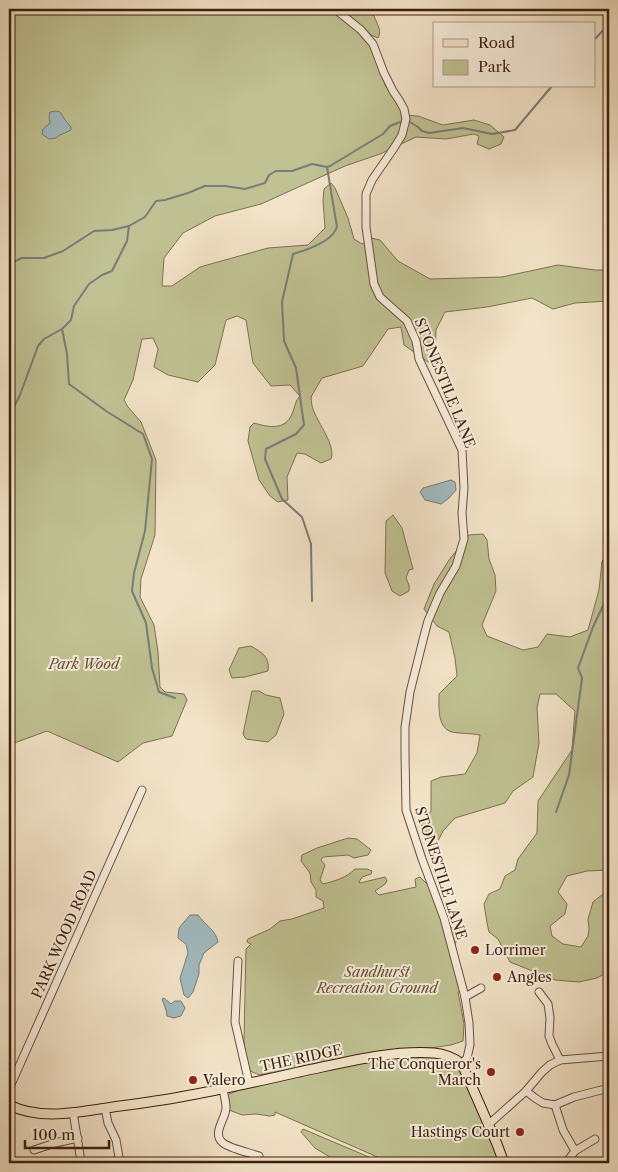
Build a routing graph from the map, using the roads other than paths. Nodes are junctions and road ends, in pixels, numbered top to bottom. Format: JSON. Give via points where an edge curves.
{"nodes":[{"id":1,"x":335,"y":9,"type":"edge"},
{"id":2,"x":142,"y":790,"type":"dead end"},
{"id":3,"x":238,"y":961,"type":"dead end"},
{"id":4,"x":481,"y":988,"type":"dead end"},
{"id":5,"x":540,"y":992,"type":"dead end"},
{"id":6,"x":465,"y":997,"type":"junction"},
{"id":7,"x":609,"y":1056,"type":"edge"},
{"id":8,"x":560,"y":1060,"type":"junction"},
{"id":9,"x":462,"y":1064,"type":"junction"},
{"id":10,"x":249,"y":1083,"type":"junction"},
{"id":11,"x":609,"y":1088,"type":"edge"},
{"id":12,"x":9,"y":1089,"type":"edge"},
{"id":13,"x":223,"y":1089,"type":"junction"},
{"id":14,"x":526,"y":1091,"type":"junction"},
{"id":15,"x":9,"y":1105,"type":"edge"},
{"id":16,"x":555,"y":1105,"type":"junction"},
{"id":17,"x":105,"y":1108,"type":"junction"},
{"id":18,"x":73,"y":1112,"type":"junction"},
{"id":19,"x":488,"y":1125,"type":"junction"},
{"id":20,"x":78,"y":1138,"type":"junction"},
{"id":21,"x":595,"y":1139,"type":"dead end"},
{"id":22,"x":34,"y":1150,"type":"dead end"},
{"id":23,"x":575,"y":1150,"type":"junction"},
{"id":24,"x":259,"y":1156,"type":"dead end"},
{"id":25,"x":80,"y":1163,"type":"edge"},
{"id":26,"x":120,"y":1163,"type":"edge"},
{"id":27,"x":504,"y":1163,"type":"edge"},
{"id":28,"x":566,"y":1163,"type":"edge"}],
"edges":[{"from":1,"to":6,"type":"street","name":"STONESTILE LANE","via":[[373,44],[406,119],[402,134],[366,194],[366,227],[374,284],[380,297],[407,321],[416,341],[419,359],[462,450],[464,539],[456,566],[428,621],[410,692],[404,754],[406,810],[444,918]]},
{"from":2,"to":12,"type":"street","name":"PARK WOOD ROAD"},
{"from":3,"to":10,"type":"street","via":[[236,1022]]},
{"from":4,"to":6,"type":"street"},
{"from":5,"to":8,"type":"street","via":[[548,1004],[549,1036]]},
{"from":6,"to":9,"type":"street","name":"STONESTILE LANE","via":[[470,1045]]},
{"from":7,"to":8,"type":"street"},
{"from":8,"to":14,"type":"street","via":[[542,1072]]},
{"from":9,"to":10,"type":"main road","name":"THE RIDGE","via":[[454,1058],[433,1053],[386,1055]]},
{"from":9,"to":19,"type":"main road"},
{"from":10,"to":13,"type":"main road","name":"THE RIDGE"},
{"from":11,"to":16,"type":"street"},
{"from":13,"to":17,"type":"main road","name":"THE RIDGE"},
{"from":13,"to":24,"type":"street","via":[[226,1109],[219,1129],[221,1142]]},
{"from":14,"to":16,"type":"street","via":[[543,1103]]},
{"from":14,"to":19,"type":"street"},
{"from":15,"to":18,"type":"main road","name":"THE RIDGE","via":[[34,1114]]},
{"from":16,"to":23,"type":"street","via":[[563,1130]]},
{"from":17,"to":18,"type":"main road","name":"THE RIDGE"},
{"from":17,"to":26,"type":"street"},
{"from":18,"to":20,"type":"street"},
{"from":19,"to":27,"type":"main road"},
{"from":20,"to":22,"type":"street","via":[[40,1144]]},
{"from":20,"to":25,"type":"street"},
{"from":21,"to":23,"type":"street"},
{"from":23,"to":28,"type":"street"}]}
